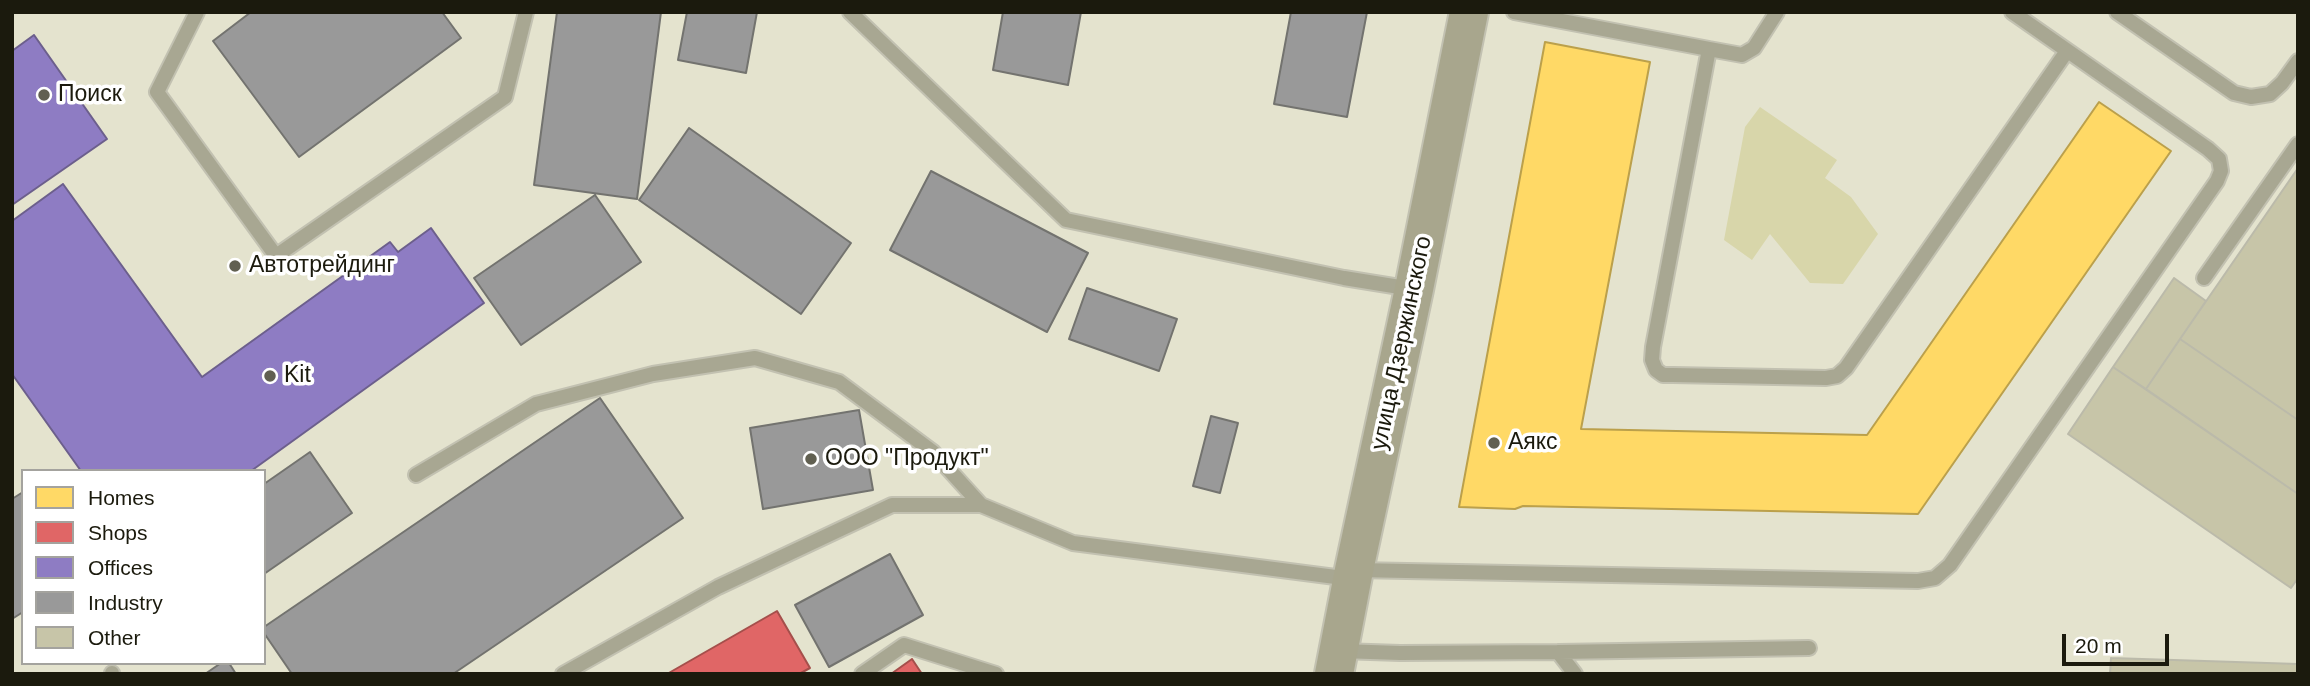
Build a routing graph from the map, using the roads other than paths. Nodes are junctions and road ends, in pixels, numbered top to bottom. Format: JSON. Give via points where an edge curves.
{"nodes":[{"id":1,"x":197,"y":12,"type":"edge"},
{"id":2,"x":526,"y":12,"type":"edge"},
{"id":3,"x":850,"y":12,"type":"edge"},
{"id":4,"x":1469,"y":12,"type":"edge"},
{"id":5,"x":1514,"y":12,"type":"edge"},
{"id":6,"x":1777,"y":12,"type":"edge"},
{"id":7,"x":2012,"y":12,"type":"edge"},
{"id":8,"x":2117,"y":12,"type":"edge"},
{"id":9,"x":1709,"y":49,"type":"junction"},
{"id":10,"x":2067,"y":51,"type":"junction"},
{"id":11,"x":2298,"y":61,"type":"edge"},
{"id":12,"x":2298,"y":144,"type":"edge"},
{"id":13,"x":2204,"y":278,"type":"dead end"},
{"id":14,"x":1414,"y":289,"type":"junction"},
{"id":15,"x":415,"y":475,"type":"dead end"},
{"id":16,"x":981,"y":505,"type":"junction"},
{"id":17,"x":1353,"y":574,"type":"junction"},
{"id":18,"x":1809,"y":648,"type":"dead end"},
{"id":19,"x":1558,"y":652,"type":"junction"},
{"id":20,"x":1337,"y":662,"type":"edge"},
{"id":21,"x":563,"y":674,"type":"edge"},
{"id":22,"x":862,"y":674,"type":"edge"},
{"id":23,"x":996,"y":674,"type":"edge"},
{"id":24,"x":1574,"y":674,"type":"edge"}],
"edges":[{"from":1,"to":2,"type":"lane","via":[[157,92],[276,256],[505,97]]},
{"from":3,"to":14,"type":"lane","via":[[1066,220]]},
{"from":4,"to":14,"type":"main road","name":"улица Дзержинского"},
{"from":5,"to":9,"type":"lane"},
{"from":6,"to":9,"type":"lane","via":[[1754,48],[1742,55]]},
{"from":7,"to":10,"type":"lane"},
{"from":8,"to":11,"type":"lane","via":[[2234,93],[2251,97],[2270,94]]},
{"from":9,"to":10,"type":"lane","via":[[1652,360],[1663,374],[1826,378],[1846,368]]},
{"from":10,"to":17,"type":"lane","via":[[2208,149],[2219,159],[2221,170],[1950,565],[1935,578]]},
{"from":12,"to":13,"type":"lane"},
{"from":14,"to":17,"type":"main road","name":"улица Дзержинского"},
{"from":15,"to":16,"type":"lane","via":[[536,404],[653,373],[755,358],[839,382],[933,452]]},
{"from":16,"to":17,"type":"lane","via":[[1073,543]]},
{"from":16,"to":21,"type":"lane","via":[[892,505],[718,587]]},
{"from":17,"to":20,"type":"main road","name":"улица Дзержинского"},
{"from":18,"to":19,"type":"lane"},
{"from":19,"to":20,"type":"lane","via":[[1400,653]]},
{"from":19,"to":24,"type":"lane"},
{"from":22,"to":23,"type":"lane","via":[[904,645]]}]}
